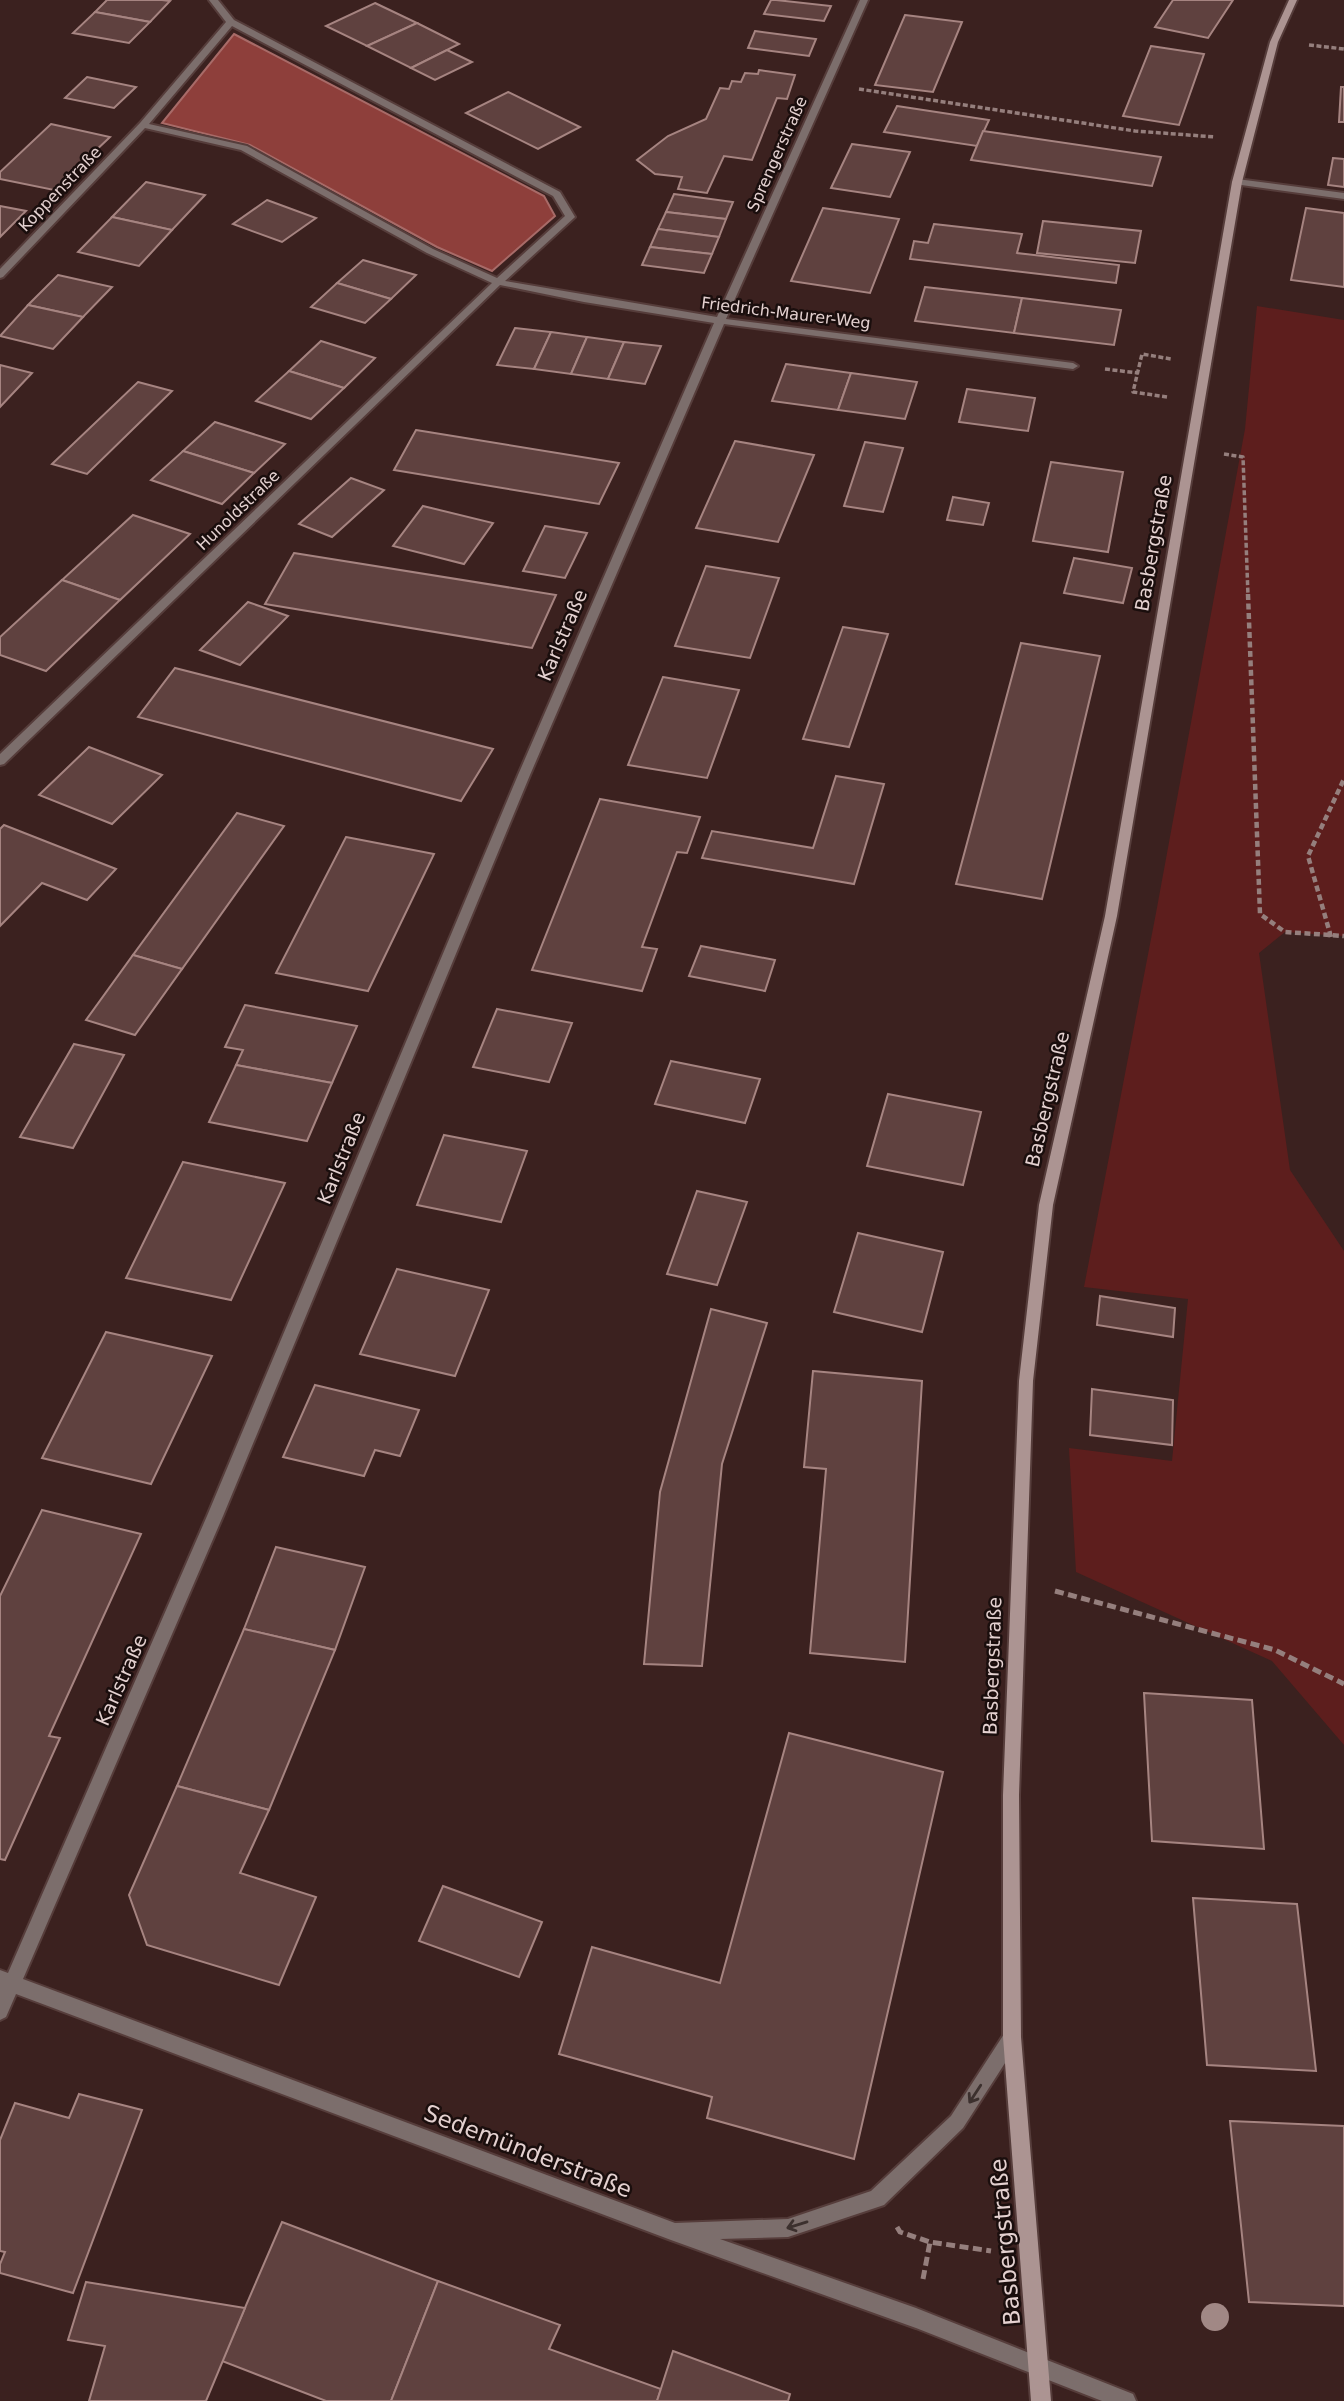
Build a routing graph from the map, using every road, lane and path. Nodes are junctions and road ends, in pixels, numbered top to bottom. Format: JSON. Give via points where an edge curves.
{"nodes":[{"id":1,"x":213,"y":0,"type":"edge"},
{"id":2,"x":864,"y":0,"type":"edge"},
{"id":3,"x":1293,"y":0,"type":"edge"},
{"id":4,"x":231,"y":22,"type":"junction"},
{"id":5,"x":873,"y":90,"type":"dead end"},
{"id":6,"x":143,"y":125,"type":"junction"},
{"id":7,"x":1180,"y":134,"type":"dead end"},
{"id":8,"x":1237,"y":182,"type":"junction"},
{"id":9,"x":1344,"y":196,"type":"edge"},
{"id":10,"x":0,"y":275,"type":"edge"},
{"id":11,"x":498,"y":282,"type":"junction"},
{"id":12,"x":720,"y":321,"type":"junction"},
{"id":13,"x":1142,"y":355,"type":"dead end"},
{"id":14,"x":1073,"y":366,"type":"dead end"},
{"id":15,"x":1133,"y":392,"type":"dead end"},
{"id":16,"x":1193,"y":449,"type":"junction"},
{"id":17,"x":0,"y":761,"type":"edge"},
{"id":18,"x":1344,"y":779,"type":"edge"},
{"id":19,"x":1344,"y":936,"type":"edge"},
{"id":20,"x":1331,"y":937,"type":"junction"},
{"id":21,"x":1017,"y":1581,"type":"junction"},
{"id":22,"x":1344,"y":1684,"type":"edge"},
{"id":23,"x":6,"y":1981,"type":"edge"},
{"id":24,"x":0,"y":2011,"type":"edge"},
{"id":25,"x":1012,"y":2037,"type":"junction"},
{"id":26,"x":671,"y":2231,"type":"junction"},
{"id":27,"x":1030,"y":2256,"type":"junction"},
{"id":28,"x":916,"y":2318,"type":"junction"},
{"id":29,"x":1040,"y":2367,"type":"junction"},
{"id":30,"x":1041,"y":2401,"type":"edge"},
{"id":31,"x":1126,"y":2401,"type":"edge"}],
"edges":[{"from":1,"to":4,"type":"street"},
{"from":2,"to":12,"type":"street","name":"Sprengerstraße"},
{"from":3,"to":8,"type":"main road","name":"Basbergstraße","via":[[1274,42]]},
{"from":4,"to":6,"type":"street"},
{"from":4,"to":11,"type":"street","via":[[557,194],[569,217]]},
{"from":5,"to":7,"type":"path"},
{"from":6,"to":10,"type":"street","name":"Koppenstraße"},
{"from":6,"to":11,"type":"street","name":"Friedrich-Maurer-Weg","via":[[244,148],[430,251]]},
{"from":8,"to":9,"type":"street"},
{"from":8,"to":16,"type":"main road","name":"Basbergstraße"},
{"from":11,"to":12,"type":"street","name":"Friedrich-Maurer-Weg"},
{"from":11,"to":17,"type":"street","name":"Hunoldstraße"},
{"from":12,"to":14,"type":"street","name":"Friedrich-Maurer-Weg"},
{"from":12,"to":23,"type":"street","name":"Karlstraße","via":[[490,856],[215,1516]]},
{"from":13,"to":15,"type":"path"},
{"from":16,"to":20,"type":"path","via":[[1243,457],[1260,914],[1284,932]]},
{"from":16,"to":21,"type":"main road","name":"Basbergstraße","via":[[1111,916],[1046,1205],[1026,1381]]},
{"from":18,"to":20,"type":"path","via":[[1308,856]]},
{"from":19,"to":20,"type":"path"},
{"from":21,"to":22,"type":"path","via":[[1275,1650]]},
{"from":21,"to":25,"type":"main road","name":"Basbergstraße","via":[[1011,1795]]},
{"from":23,"to":24,"type":"street","name":"Karlstraße"},
{"from":23,"to":26,"type":"street","name":"Sedemünderstraße"},
{"from":25,"to":26,"type":"street","one_way":true,"via":[[957,2122],[877,2198],[788,2228]]},
{"from":25,"to":27,"type":"main road","name":"Basbergstraße"},
{"from":26,"to":28,"type":"street","name":"Sedemünderstraße"},
{"from":27,"to":28,"type":"path","via":[[930,2242]]},
{"from":27,"to":29,"type":"main road","name":"Basbergstraße"},
{"from":28,"to":29,"type":"street","name":"Sedemünderstraße"},
{"from":29,"to":30,"type":"main road","name":"Basbergstraße"},
{"from":29,"to":31,"type":"street","name":"Sedemünderstraße"}]}
